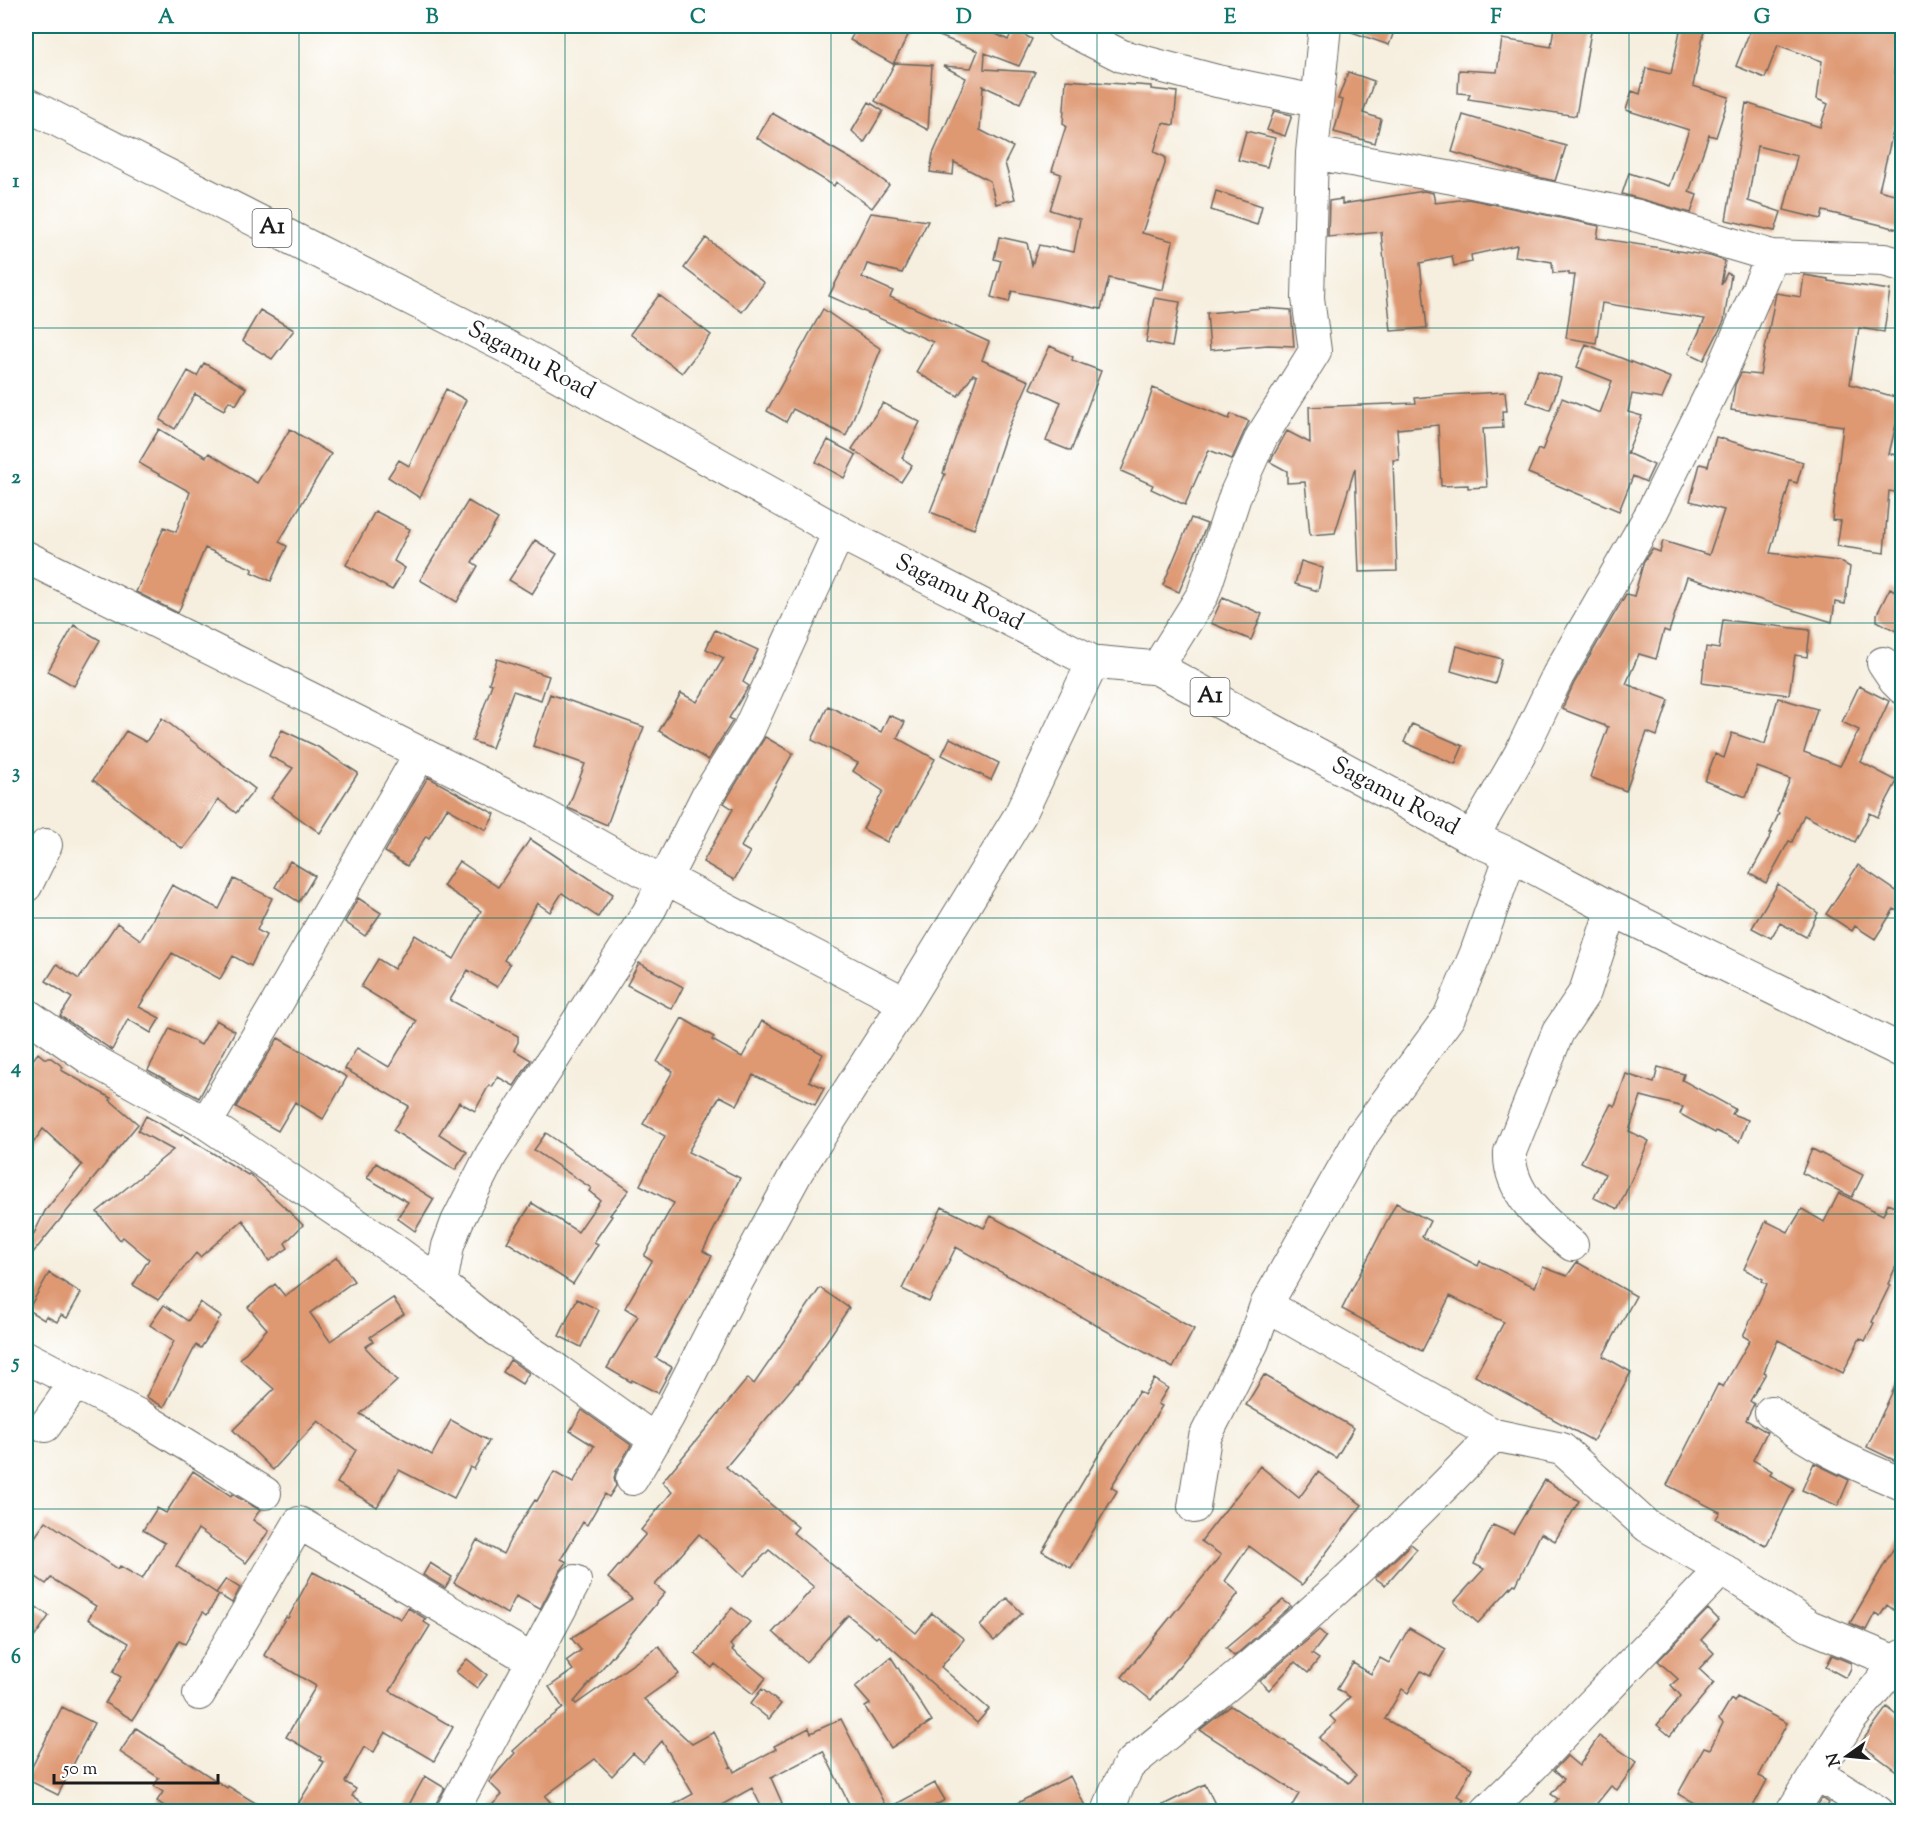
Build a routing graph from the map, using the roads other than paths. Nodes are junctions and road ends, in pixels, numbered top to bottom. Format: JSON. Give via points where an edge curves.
{"nodes":[{"id":1,"x":1062,"y":26,"type":"edge"},
{"id":2,"x":1325,"y":26,"type":"edge"},
{"id":3,"x":1316,"y":101,"type":"junction"},
{"id":4,"x":26,"y":104,"type":"edge"},
{"id":5,"x":1312,"y":153,"type":"junction"},
{"id":6,"x":1772,"y":256,"type":"junction"},
{"id":7,"x":1902,"y":265,"type":"edge"},
{"id":8,"x":839,"y":532,"type":"junction"},
{"id":9,"x":26,"y":557,"type":"edge"},
{"id":10,"x":1093,"y":662,"type":"junction"},
{"id":11,"x":1883,"y":663,"type":"dead end"},
{"id":12,"x":1157,"y":668,"type":"junction"},
{"id":13,"x":1902,"y":688,"type":"edge"},
{"id":14,"x":420,"y":754,"type":"junction"},
{"id":15,"x":1472,"y":838,"type":"junction"},
{"id":16,"x":46,"y":845,"type":"dead end"},
{"id":17,"x":1511,"y":855,"type":"junction"},
{"id":18,"x":665,"y":878,"type":"junction"},
{"id":19,"x":26,"y":886,"type":"edge"},
{"id":20,"x":1612,"y":909,"type":"junction"},
{"id":21,"x":905,"y":1003,"type":"junction"},
{"id":22,"x":26,"y":1014,"type":"edge"},
{"id":23,"x":1902,"y":1051,"type":"edge"},
{"id":24,"x":206,"y":1123,"type":"junction"},
{"id":25,"x":1572,"y":1245,"type":"dead end"},
{"id":26,"x":441,"y":1284,"type":"junction"},
{"id":27,"x":1266,"y":1305,"type":"junction"},
{"id":28,"x":26,"y":1357,"type":"edge"},
{"id":29,"x":75,"y":1383,"type":"junction"},
{"id":30,"x":1771,"y":1412,"type":"dead end"},
{"id":31,"x":45,"y":1426,"type":"dead end"},
{"id":32,"x":1494,"y":1435,"type":"junction"},
{"id":33,"x":655,"y":1440,"type":"junction"},
{"id":34,"x":632,"y":1479,"type":"dead end"},
{"id":35,"x":1902,"y":1484,"type":"edge"},
{"id":36,"x":265,"y":1493,"type":"dead end"},
{"id":37,"x":1194,"y":1507,"type":"dead end"},
{"id":38,"x":1722,"y":1569,"type":"junction"},
{"id":39,"x":575,"y":1581,"type":"dead end"},
{"id":40,"x":532,"y":1660,"type":"junction"},
{"id":41,"x":1900,"y":1660,"type":"edge"},
{"id":42,"x":199,"y":1694,"type":"dead end"},
{"id":43,"x":1817,"y":1774,"type":"junction"},
{"id":44,"x":452,"y":1812,"type":"edge"},
{"id":45,"x":1108,"y":1812,"type":"edge"},
{"id":46,"x":1485,"y":1812,"type":"edge"},
{"id":47,"x":1792,"y":1812,"type":"edge"},
{"id":48,"x":1878,"y":1812,"type":"edge"}],
"edges":[{"from":1,"to":3,"type":"street","via":[[1122,56],[1216,81]]},
{"from":2,"to":3,"type":"street"},
{"from":3,"to":5,"type":"street"},
{"from":4,"to":8,"type":"highway","name":"Sagamu Road","number":"A1","via":[[519,353]]},
{"from":5,"to":6,"type":"street","via":[[1638,216]]},
{"from":5,"to":12,"type":"street","via":[[1308,298],[1315,351],[1262,436],[1236,493],[1203,594]]},
{"from":6,"to":7,"type":"street","via":[[1884,260]]},
{"from":6,"to":15,"type":"street","via":[[1723,369],[1653,512],[1558,675],[1520,754]]},
{"from":8,"to":10,"type":"highway","name":"Sagamu Road","number":"A1"},
{"from":8,"to":18,"type":"street","via":[[748,730],[707,796]]},
{"from":9,"to":14,"type":"street"},
{"from":10,"to":12,"type":"highway","name":"Sagamu Road","number":"A1"},
{"from":10,"to":21,"type":"street","via":[[1020,815]]},
{"from":11,"to":13,"type":"street"},
{"from":12,"to":15,"type":"highway","name":"Sagamu Road","number":"A1"},
{"from":14,"to":18,"type":"street","via":[[535,810],[652,876]]},
{"from":14,"to":24,"type":"street"},
{"from":15,"to":17,"type":"highway","name":"Sagamu Road","number":"A1"},
{"from":16,"to":19,"type":"street"},
{"from":17,"to":20,"type":"highway","name":"Sagamu Road","number":"A1"},
{"from":17,"to":27,"type":"street","via":[[1449,1017],[1363,1134]]},
{"from":18,"to":21,"type":"street"},
{"from":18,"to":26,"type":"street","via":[[648,913],[491,1155],[454,1230]]},
{"from":20,"to":23,"type":"highway","name":"Sagamu Road","number":"A1"},
{"from":20,"to":25,"type":"street","via":[[1586,992],[1558,1032],[1510,1152],[1509,1166],[1515,1182],[1539,1218]]},
{"from":21,"to":33,"type":"street","via":[[798,1170]]},
{"from":22,"to":24,"type":"street","via":[[89,1058]]},
{"from":24,"to":26,"type":"street"},
{"from":26,"to":33,"type":"street","via":[[497,1330]]},
{"from":27,"to":32,"type":"street"},
{"from":27,"to":37,"type":"street","via":[[1253,1342],[1205,1437]]},
{"from":28,"to":29,"type":"street"},
{"from":29,"to":31,"type":"street"},
{"from":29,"to":36,"type":"street","via":[[140,1416]]},
{"from":30,"to":35,"type":"street","via":[[1821,1445]]},
{"from":32,"to":38,"type":"street","via":[[1562,1449],[1647,1526]]},
{"from":32,"to":45,"type":"street","via":[[1267,1652],[1129,1765]]},
{"from":33,"to":34,"type":"street"},
{"from":38,"to":41,"type":"street","via":[[1809,1626]]},
{"from":38,"to":46,"type":"street"},
{"from":39,"to":40,"type":"street"},
{"from":40,"to":42,"type":"street","via":[[300,1523]]},
{"from":40,"to":44,"type":"street"},
{"from":41,"to":43,"type":"street","via":[[1850,1720]]},
{"from":43,"to":47,"type":"street"},
{"from":43,"to":48,"type":"street"}]}
